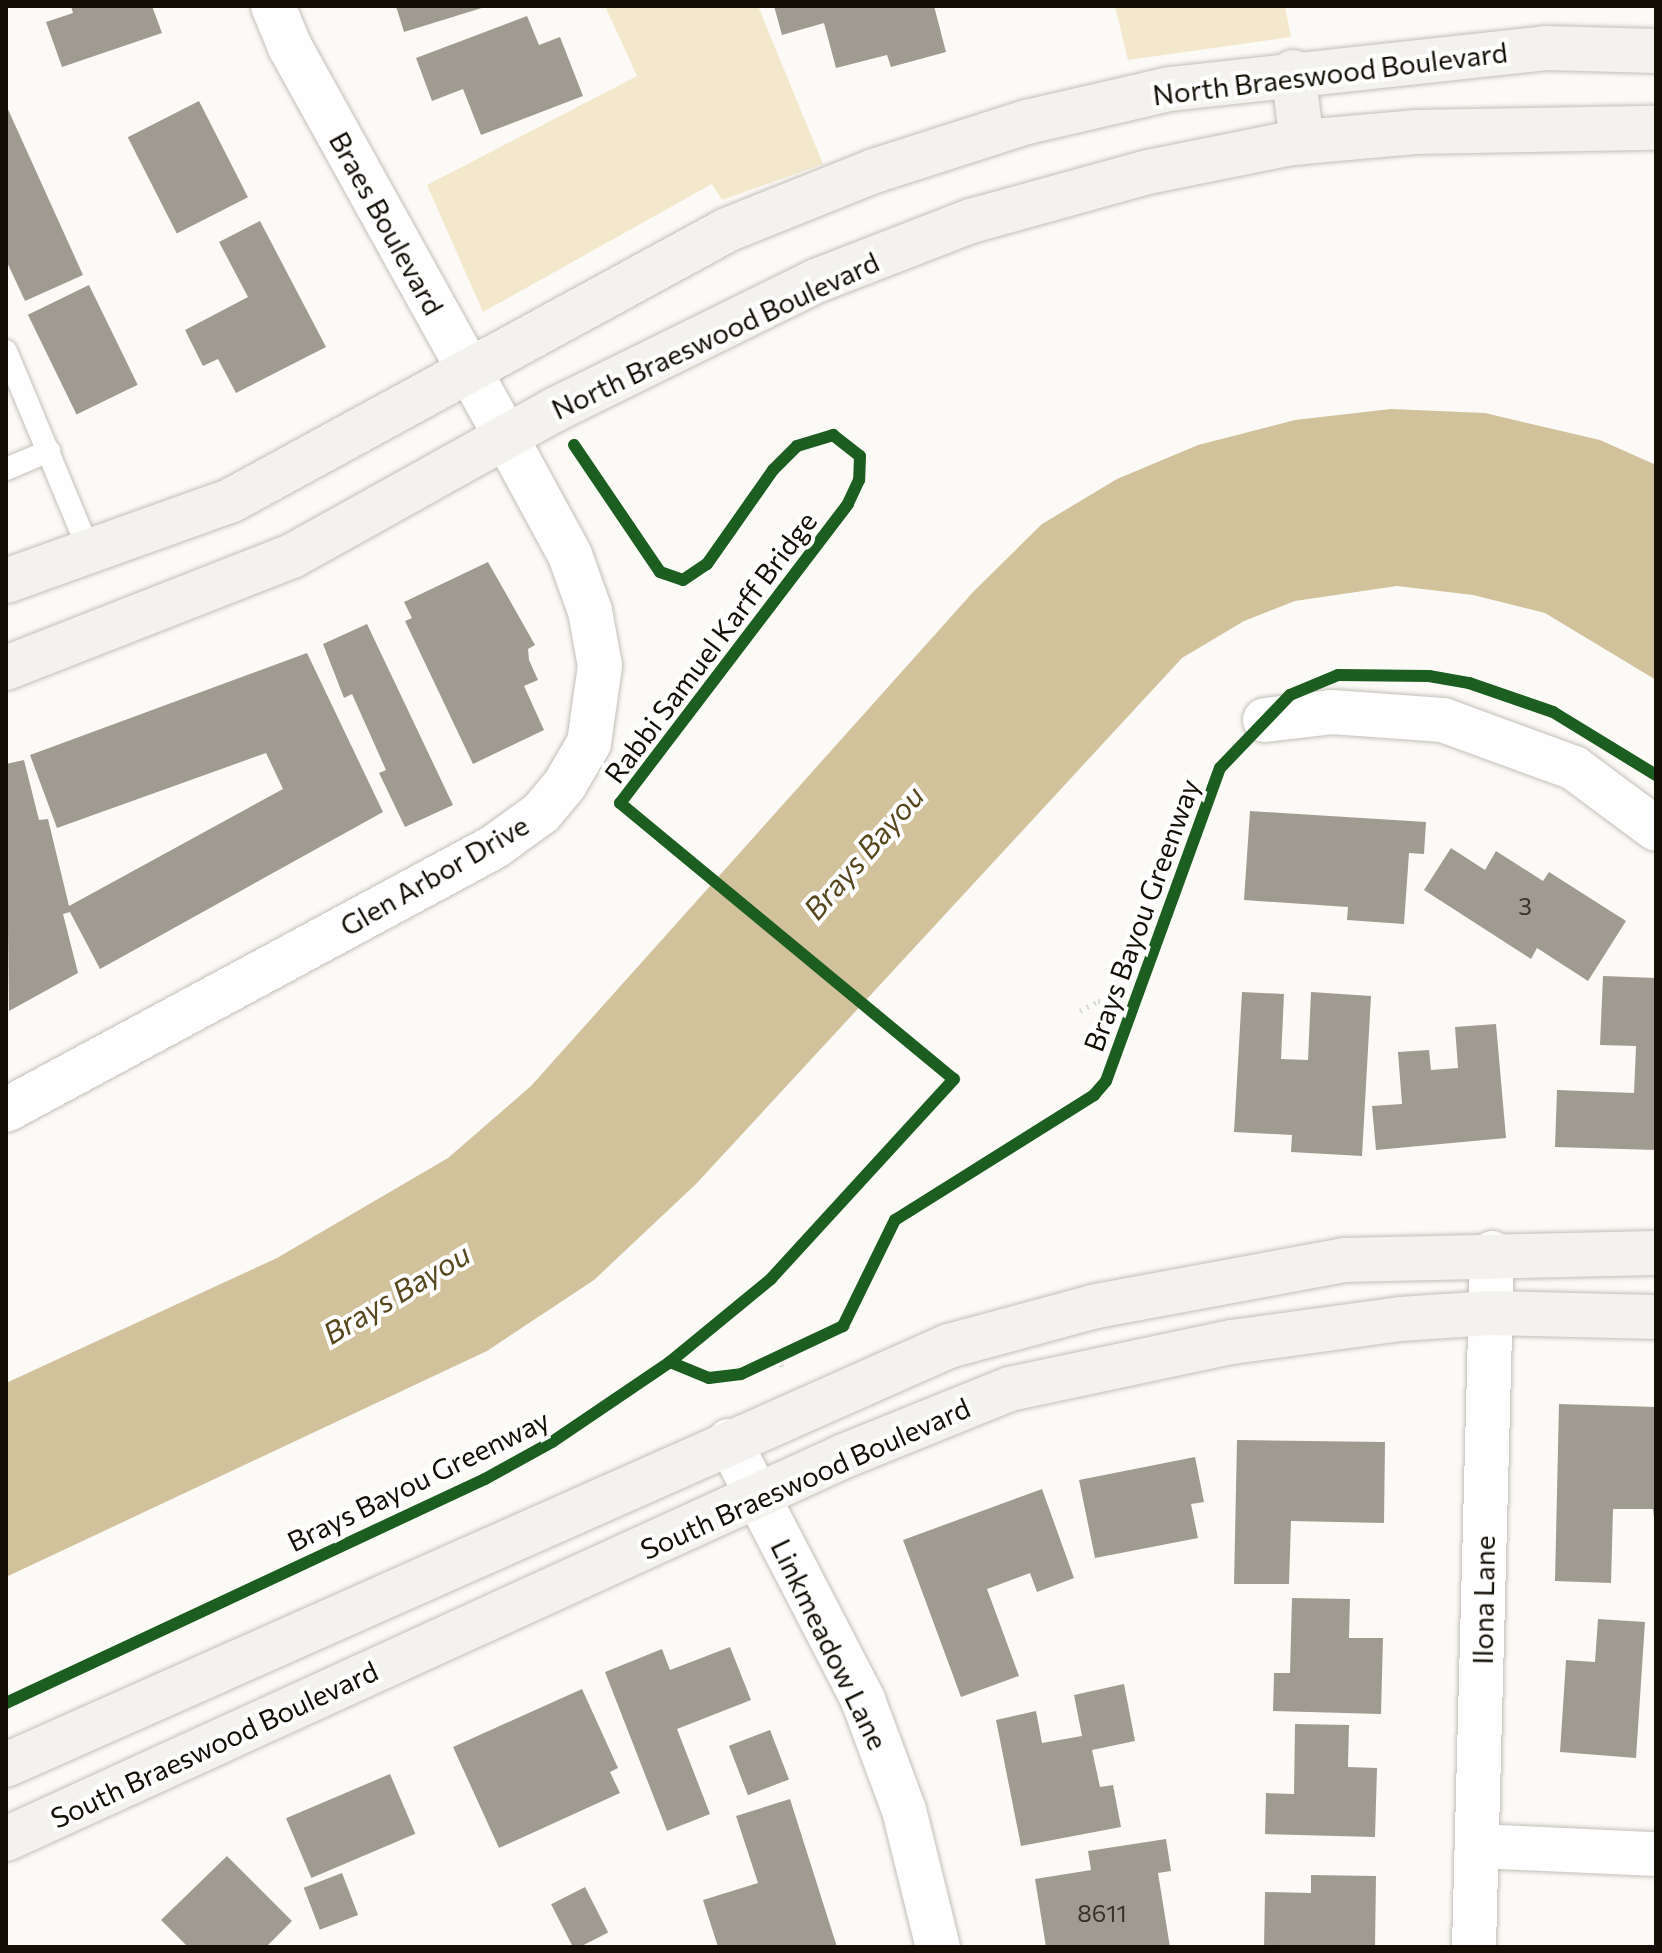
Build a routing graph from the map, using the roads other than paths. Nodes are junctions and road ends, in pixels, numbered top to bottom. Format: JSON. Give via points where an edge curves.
{"nodes":[{"id":1,"x":273,"y":6,"type":"edge"},
{"id":2,"x":1656,"y":51,"type":"edge"},
{"id":3,"x":1293,"y":72,"type":"junction"},
{"id":4,"x":1656,"y":128,"type":"edge"},
{"id":5,"x":1302,"y":142,"type":"junction"},
{"id":6,"x":6,"y":351,"type":"edge"},
{"id":7,"x":470,"y":373,"type":"junction"},
{"id":8,"x":506,"y":437,"type":"junction"},
{"id":9,"x":49,"y":451,"type":"junction"},
{"id":10,"x":6,"y":469,"type":"edge"},
{"id":11,"x":91,"y":555,"type":"junction"},
{"id":12,"x":6,"y":581,"type":"edge"},
{"id":13,"x":6,"y":668,"type":"edge"},
{"id":14,"x":1265,"y":720,"type":"dead end"},
{"id":15,"x":1656,"y":829,"type":"edge"},
{"id":16,"x":6,"y":1110,"type":"edge"},
{"id":17,"x":1492,"y":1253,"type":"junction"},
{"id":18,"x":1656,"y":1253,"type":"edge"},
{"id":19,"x":1491,"y":1313,"type":"junction"},
{"id":20,"x":1656,"y":1317,"type":"edge"},
{"id":21,"x":729,"y":1441,"type":"junction"},
{"id":22,"x":758,"y":1496,"type":"junction"},
{"id":23,"x":6,"y":1765,"type":"edge"},
{"id":24,"x":6,"y":1839,"type":"edge"},
{"id":25,"x":1477,"y":1846,"type":"junction"},
{"id":26,"x":1656,"y":1854,"type":"edge"},
{"id":27,"x":938,"y":1947,"type":"edge"},
{"id":28,"x":1474,"y":1947,"type":"edge"}],
"edges":[{"from":1,"to":7,"type":"street","name":"Braes Boulevard"},
{"from":2,"to":3,"type":"main road","name":"North Braeswood Boulevard","via":[[1546,48]]},
{"from":3,"to":5,"type":"main road"},
{"from":3,"to":7,"type":"main road","name":"North Braeswood Boulevard","via":[[1170,89],[1041,119],[874,171],[727,230]]},
{"from":4,"to":5,"type":"main road","name":"North Braeswood Boulevard","via":[[1475,130]]},
{"from":5,"to":8,"type":"main road","name":"North Braeswood Boulevard","via":[[1148,172],[971,221],[816,281]]},
{"from":6,"to":9,"type":"lane"},
{"from":7,"to":8,"type":"street","name":"Braes Boulevard"},
{"from":7,"to":11,"type":"main road","name":"North Braeswood Boulevard","via":[[230,501]]},
{"from":8,"to":13,"type":"main road","name":"North Braeswood Boulevard","via":[[292,556]]},
{"from":8,"to":16,"type":"street","name":"Glen Arbor Drive","via":[[570,555],[590,611],[600,666],[589,743],[565,784],[541,813],[494,847]]},
{"from":9,"to":10,"type":"lane"},
{"from":9,"to":11,"type":"lane"},
{"from":11,"to":12,"type":"main road","name":"North Braeswood Boulevard"},
{"from":14,"to":15,"type":"street","via":[[1332,712],[1443,720],[1574,768]]},
{"from":17,"to":18,"type":"main road"},
{"from":17,"to":19,"type":"street","name":"Ilona Lane"},
{"from":17,"to":21,"type":"main road","via":[[1344,1260],[1096,1306],[949,1346]]},
{"from":19,"to":20,"type":"main road","name":"South Braeswood Boulevard"},
{"from":19,"to":22,"type":"main road","name":"South Braeswood Boulevard","via":[[1232,1342],[1010,1389]]},
{"from":19,"to":25,"type":"street","name":"Ilona Lane"},
{"from":21,"to":22,"type":"street","name":"Linkmeadow Lane"},
{"from":21,"to":23,"type":"main road"},
{"from":22,"to":24,"type":"main road","name":"South Braeswood Boulevard"},
{"from":22,"to":27,"type":"street","name":"Linkmeadow Lane","via":[[863,1700],[904,1810]]},
{"from":25,"to":26,"type":"street"},
{"from":25,"to":28,"type":"street","name":"Ilona Lane"}]}
